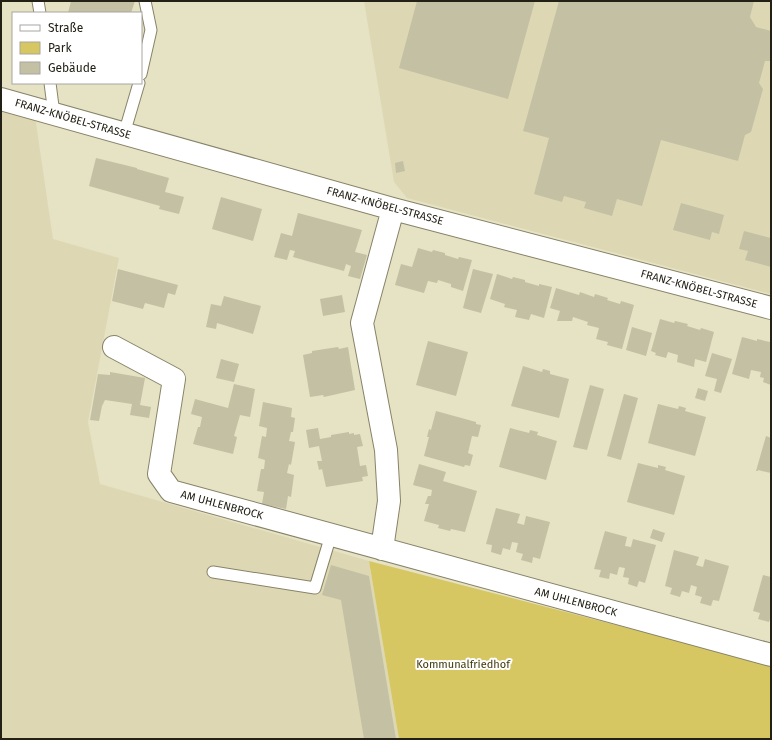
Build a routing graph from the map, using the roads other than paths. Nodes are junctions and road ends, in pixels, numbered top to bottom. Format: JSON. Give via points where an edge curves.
{"nodes":[{"id":1,"x":38,"y":1,"type":"edge"},
{"id":2,"x":145,"y":1,"type":"edge"},
{"id":3,"x":40,"y":12,"type":"edge"},
{"id":4,"x":142,"y":70,"type":"edge"},
{"id":5,"x":50,"y":84,"type":"edge"},
{"id":6,"x":139,"y":84,"type":"edge"},
{"id":7,"x":1,"y":99,"type":"edge"},
{"id":8,"x":54,"y":114,"type":"junction"},
{"id":9,"x":124,"y":134,"type":"junction"},
{"id":10,"x":393,"y":209,"type":"junction"},
{"id":11,"x":771,"y":308,"type":"edge"},
{"id":12,"x":114,"y":347,"type":"dead end"},
{"id":13,"x":331,"y":535,"type":"junction"},
{"id":14,"x":382,"y":549,"type":"junction"},
{"id":15,"x":213,"y":572,"type":"dead end"},
{"id":16,"x":771,"y":655,"type":"edge"}],
"edges":[{"from":1,"to":3,"type":"lane"},
{"from":2,"to":4,"type":"lane","via":[[151,30]]},
{"from":5,"to":8,"type":"lane"},
{"from":6,"to":9,"type":"lane"},
{"from":7,"to":8,"type":"street","name":"FRANZ-KNÖBEL-STRASSE"},
{"from":8,"to":9,"type":"street","name":"FRANZ-KNÖBEL-STRASSE"},
{"from":9,"to":10,"type":"street","name":"FRANZ-KNÖBEL-STRASSE"},
{"from":10,"to":11,"type":"street","name":"FRANZ-KNÖBEL-STRASSE"},
{"from":10,"to":14,"type":"street","via":[[362,323],[386,450],[389,501]]},
{"from":12,"to":13,"type":"street","name":"AM UHLENBROCK","via":[[174,378],[159,474],[171,491]]},
{"from":13,"to":14,"type":"street","name":"AM UHLENBROCK"},
{"from":13,"to":15,"type":"lane","via":[[315,588]]},
{"from":14,"to":16,"type":"street","name":"AM UHLENBROCK"}]}
